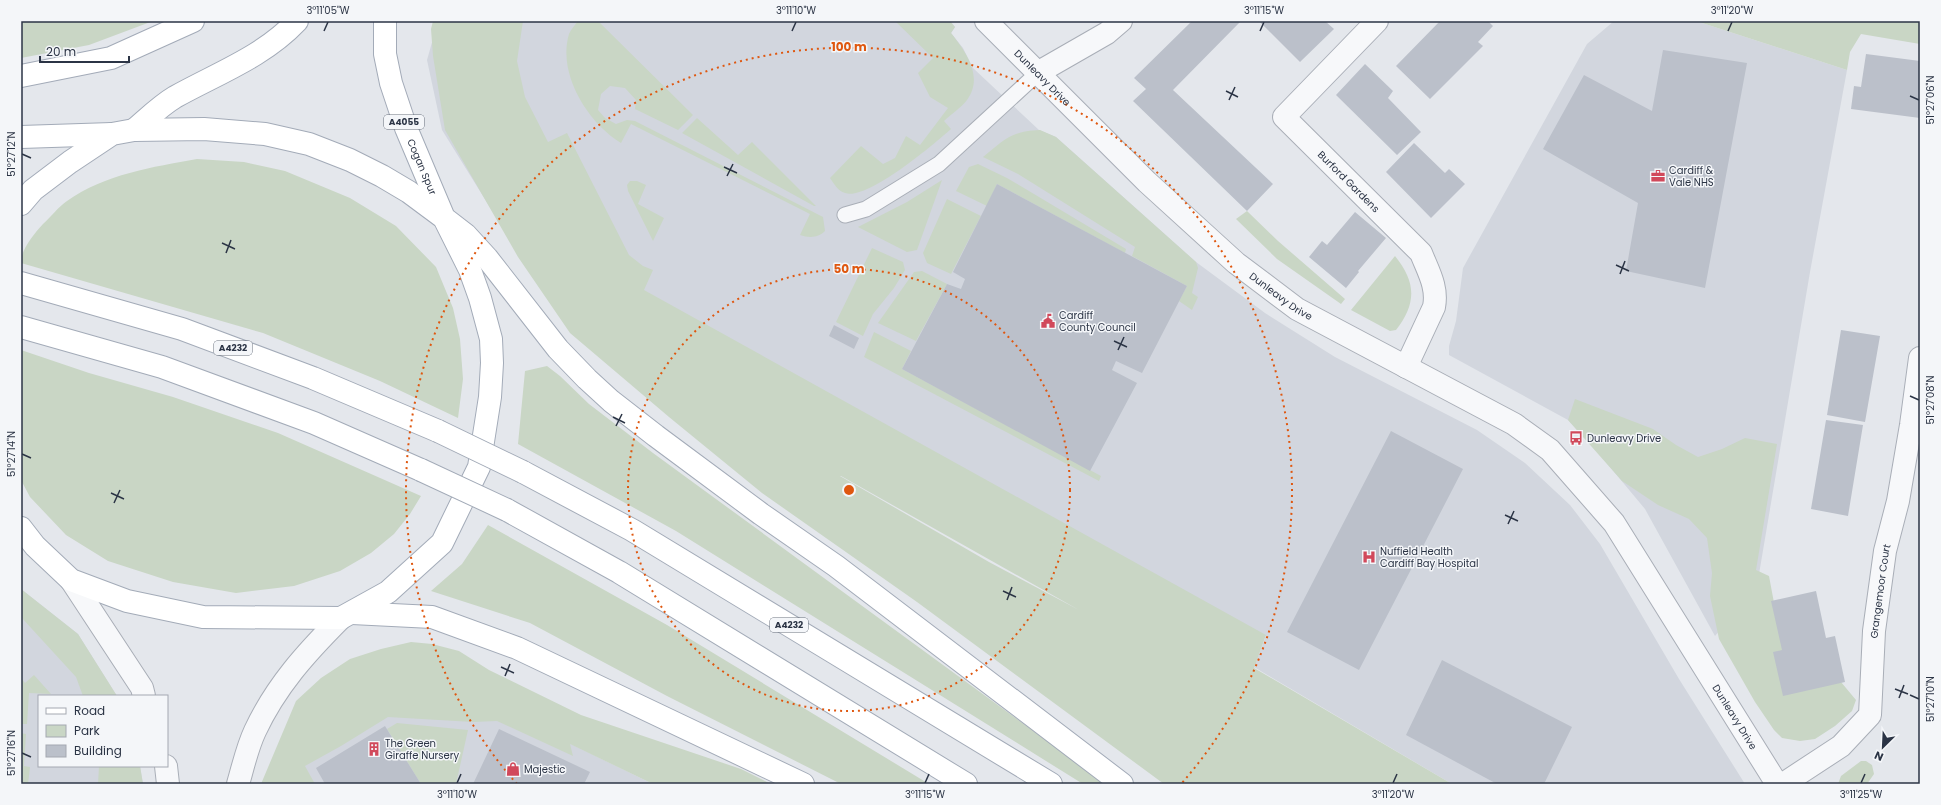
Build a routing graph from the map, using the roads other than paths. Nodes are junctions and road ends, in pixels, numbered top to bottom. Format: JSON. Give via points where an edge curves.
{"nodes":[{"id":1,"x":193,"y":21,"type":"edge"},
{"id":2,"x":297,"y":21,"type":"edge"},
{"id":3,"x":386,"y":21,"type":"edge"},
{"id":4,"x":986,"y":21,"type":"edge"},
{"id":5,"x":1121,"y":21,"type":"edge"},
{"id":6,"x":1377,"y":21,"type":"edge"},
{"id":7,"x":1039,"y":72,"type":"junction"},
{"id":8,"x":21,"y":76,"type":"edge"},
{"id":9,"x":134,"y":130,"type":"junction"},
{"id":10,"x":112,"y":134,"type":"junction"},
{"id":11,"x":21,"y":137,"type":"edge"},
{"id":12,"x":21,"y":204,"type":"edge"},
{"id":13,"x":844,"y":215,"type":"dead end"},
{"id":14,"x":444,"y":218,"type":"junction"},
{"id":15,"x":22,"y":283,"type":"edge"},
{"id":16,"x":21,"y":327,"type":"edge"},
{"id":17,"x":1920,"y":358,"type":"edge"},
{"id":18,"x":1406,"y":368,"type":"junction"},
{"id":19,"x":21,"y":528,"type":"edge"},
{"id":20,"x":71,"y":580,"type":"junction"},
{"id":21,"x":347,"y":616,"type":"junction"},
{"id":22,"x":144,"y":695,"type":"edge"},
{"id":23,"x":166,"y":767,"type":"edge"},
{"id":24,"x":168,"y":784,"type":"edge"},
{"id":25,"x":238,"y":784,"type":"edge"},
{"id":26,"x":804,"y":784,"type":"edge"},
{"id":27,"x":966,"y":784,"type":"edge"},
{"id":28,"x":1051,"y":784,"type":"edge"},
{"id":29,"x":1122,"y":784,"type":"edge"},
{"id":30,"x":1777,"y":784,"type":"edge"},
{"id":31,"x":1783,"y":784,"type":"edge"}],
"edges":[{"from":1,"to":8,"type":"main road","via":[[111,58]]},
{"from":2,"to":9,"type":"main road","via":[[273,44],[174,98]]},
{"from":3,"to":14,"type":"main road","name":"Cogan Spur","number":"A4055","via":[[385,54],[391,83],[412,142]]},
{"from":4,"to":7,"type":"street","name":"Dunleavy Drive"},
{"from":5,"to":7,"type":"street","via":[[1107,33]]},
{"from":6,"to":18,"type":"street","name":"Burford Gardens","via":[[1284,117],[1421,253],[1436,297],[1434,307]]},
{"from":7,"to":13,"type":"lane","via":[[939,164],[866,209]]},
{"from":7,"to":18,"type":"street","name":"Dunleavy Drive","via":[[1147,182],[1236,263],[1297,309]]},
{"from":9,"to":10,"type":"main road"},
{"from":9,"to":14,"type":"main road","via":[[204,129],[265,134],[309,144],[382,176]]},
{"from":10,"to":11,"type":"main road"},
{"from":10,"to":12,"type":"main road","via":[[33,190]]},
{"from":14,"to":21,"type":"main road","name":"Cogan Spur","via":[[470,270],[491,339],[490,397],[479,467],[442,543],[388,592]]},
{"from":14,"to":29,"type":"main road","via":[[471,241],[558,349],[611,400],[761,514],[836,566]]},
{"from":15,"to":28,"type":"main road","number":"A4232","bridge":true,"via":[[182,329],[313,378],[438,431],[523,472],[632,530]]},
{"from":16,"to":27,"type":"main road","bridge":true,"via":[[162,367],[314,423],[506,510],[618,572]]},
{"from":17,"to":31,"type":"street","name":"Grangemoor Court","via":[[1898,501],[1879,593],[1874,631],[1870,715],[1841,746]]},
{"from":18,"to":30,"type":"street","name":"Dunleavy Drive","via":[[1514,424],[1550,450],[1614,523]]},
{"from":19,"to":20,"type":"main road","via":[[35,546]]},
{"from":20,"to":21,"type":"main road","via":[[127,601],[203,618]]},
{"from":20,"to":22,"type":"street","via":[[142,688]]},
{"from":21,"to":25,"type":"street","via":[[308,651],[279,686],[254,732]]},
{"from":21,"to":26,"type":"main road","via":[[432,617],[517,648]]},
{"from":23,"to":24,"type":"street"}]}
